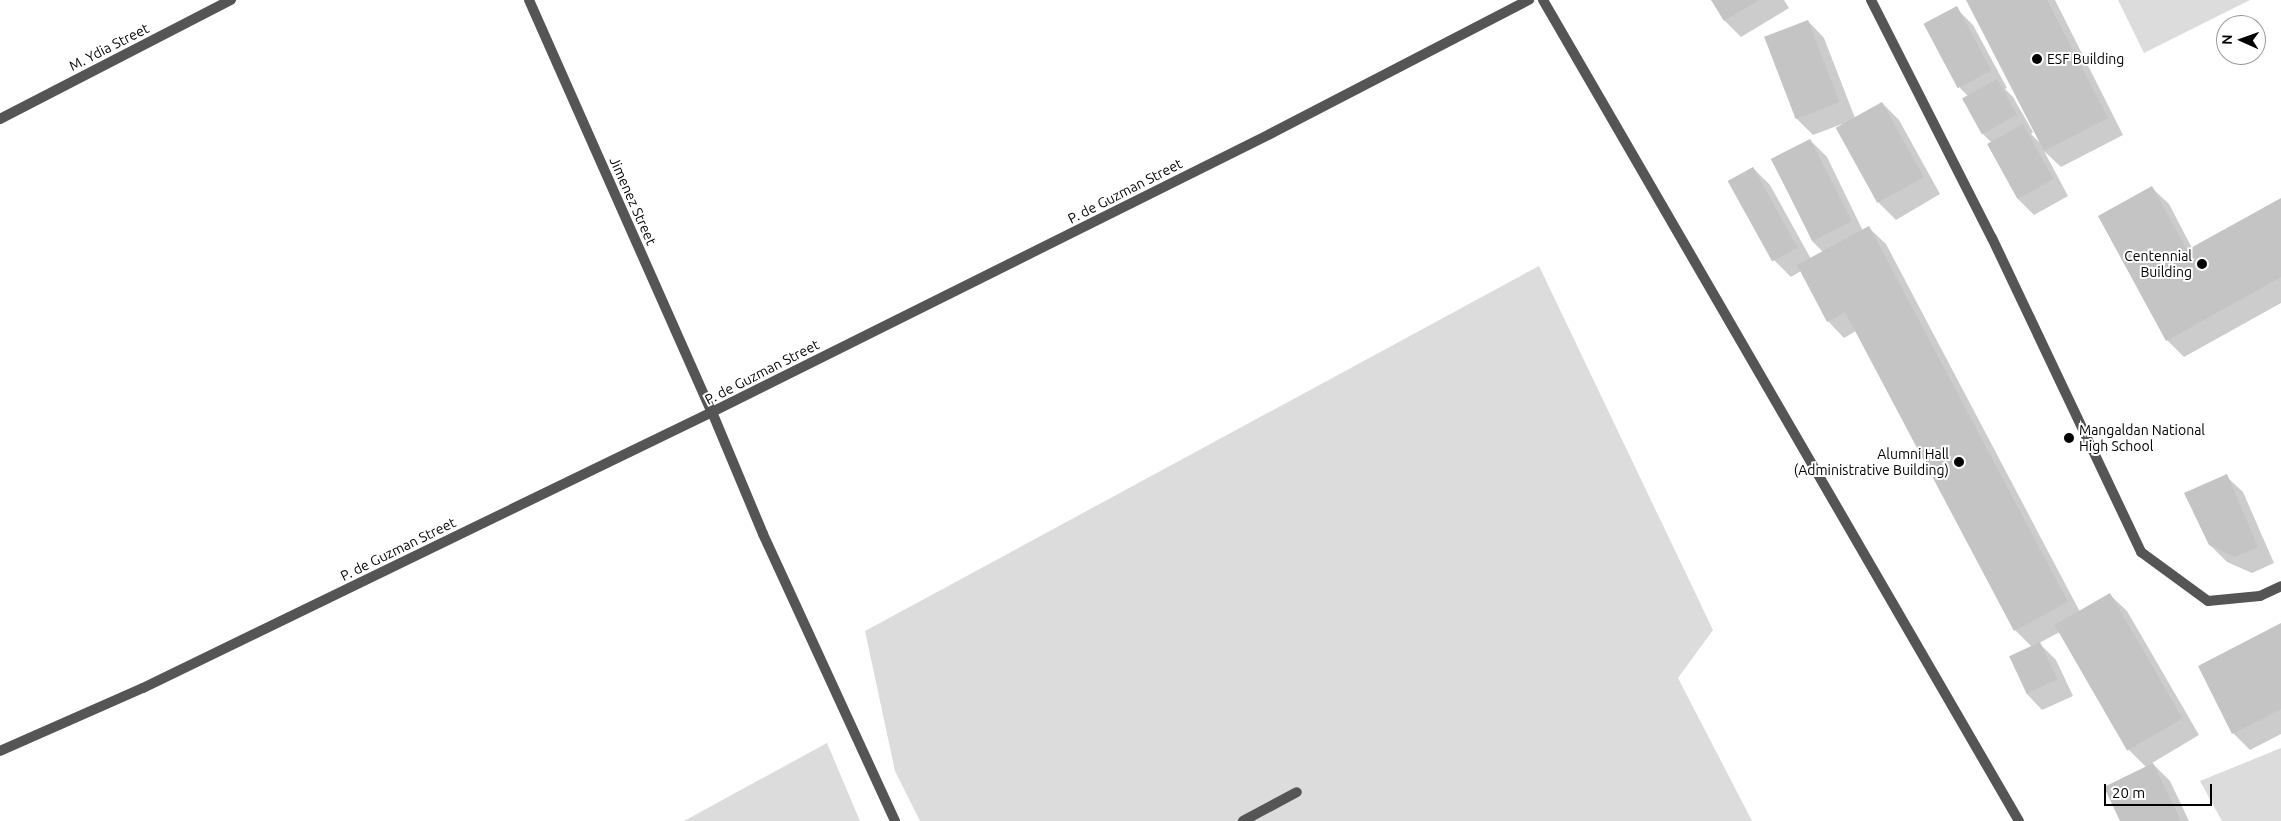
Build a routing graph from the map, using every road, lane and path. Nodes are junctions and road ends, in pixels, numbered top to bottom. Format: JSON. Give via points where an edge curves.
{"nodes":[{"id":1,"x":231,"y":0,"type":"edge"},
{"id":2,"x":529,"y":0,"type":"edge"},
{"id":3,"x":1529,"y":0,"type":"edge"},
{"id":4,"x":1543,"y":0,"type":"edge"},
{"id":5,"x":1871,"y":0,"type":"edge"},
{"id":6,"x":0,"y":119,"type":"edge"},
{"id":7,"x":712,"y":412,"type":"junction"},
{"id":8,"x":2281,"y":586,"type":"edge"},
{"id":9,"x":0,"y":751,"type":"edge"},
{"id":10,"x":1297,"y":792,"type":"dead end"},
{"id":11,"x":895,"y":821,"type":"edge"},
{"id":12,"x":1243,"y":821,"type":"edge"},
{"id":13,"x":2019,"y":821,"type":"edge"}],
"edges":[{"from":1,"to":6,"type":"street","name":"M. Ydia Street"},
{"from":2,"to":7,"type":"street","name":"Jimenez Street"},
{"from":3,"to":7,"type":"street","name":"P. de Guzman Street","via":[[1261,138]]},
{"from":4,"to":13,"type":"street"},
{"from":5,"to":8,"type":"street","via":[[1992,238],[2141,552],[2208,601],[2260,596]]},
{"from":7,"to":9,"type":"street","name":"P. de Guzman Street","via":[[152,683]]},
{"from":7,"to":11,"type":"street","name":"Jimenez Street"},
{"from":10,"to":12,"type":"street"}]}
